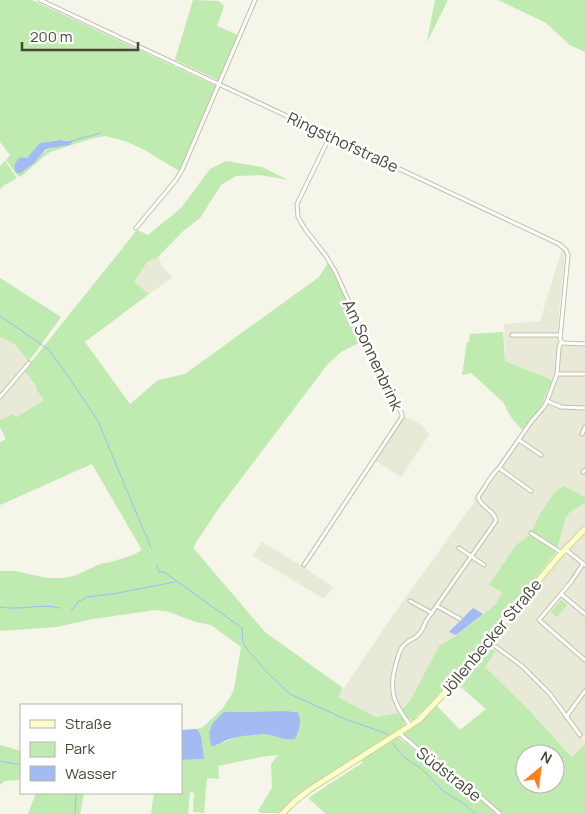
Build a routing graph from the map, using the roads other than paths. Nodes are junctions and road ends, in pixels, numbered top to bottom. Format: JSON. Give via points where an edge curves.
{"nodes":[{"id":1,"x":40,"y":0,"type":"edge"},
{"id":2,"x":255,"y":0,"type":"edge"},
{"id":3,"x":219,"y":84,"type":"junction"},
{"id":4,"x":330,"y":136,"type":"junction"},
{"id":5,"x":136,"y":228,"type":"dead end"},
{"id":6,"x":512,"y":335,"type":"dead end"},
{"id":7,"x":559,"y":335,"type":"junction"},
{"id":8,"x":561,"y":342,"type":"junction"},
{"id":9,"x":585,"y":344,"type":"edge"},
{"id":10,"x":29,"y":362,"type":"dead end"},
{"id":11,"x":557,"y":374,"type":"junction"},
{"id":12,"x":585,"y":374,"type":"edge"},
{"id":13,"x":0,"y":397,"type":"edge"},
{"id":14,"x":547,"y":401,"type":"junction"},
{"id":15,"x":585,"y":408,"type":"edge"},
{"id":16,"x":585,"y":427,"type":"edge"},
{"id":17,"x":582,"y":434,"type":"dead end"},
{"id":18,"x":519,"y":440,"type":"junction"},
{"id":19,"x":541,"y":456,"type":"dead end"},
{"id":20,"x":499,"y":468,"type":"junction"},
{"id":21,"x":531,"y":491,"type":"dead end"},
{"id":22,"x":585,"y":529,"type":"edge"},
{"id":23,"x":531,"y":533,"type":"dead end"},
{"id":24,"x":459,"y":548,"type":"dead end"},
{"id":25,"x":564,"y":551,"type":"junction"},
{"id":26,"x":472,"y":557,"type":"junction"},
{"id":27,"x":584,"y":564,"type":"edge"},
{"id":28,"x":304,"y":565,"type":"dead end"},
{"id":29,"x":484,"y":565,"type":"dead end"},
{"id":30,"x":561,"y":594,"type":"junction"},
{"id":31,"x":410,"y":601,"type":"dead end"},
{"id":32,"x":437,"y":606,"type":"junction"},
{"id":33,"x":432,"y":613,"type":"junction"},
{"id":34,"x":585,"y":614,"type":"edge"},
{"id":35,"x":460,"y":619,"type":"dead end"},
{"id":36,"x":495,"y":646,"type":"dead end"},
{"id":37,"x":585,"y":660,"type":"edge"},
{"id":38,"x":585,"y":691,"type":"edge"},
{"id":39,"x":566,"y":717,"type":"junction"},
{"id":40,"x":411,"y":725,"type":"junction"},
{"id":41,"x":399,"y":733,"type":"junction"},
{"id":42,"x":580,"y":735,"type":"dead end"},
{"id":43,"x":282,"y":814,"type":"edge"},
{"id":44,"x":500,"y":814,"type":"edge"}],
"edges":[{"from":1,"to":3,"type":"street","name":"Ringsthofstraße"},
{"from":2,"to":3,"type":"street"},
{"from":3,"to":4,"type":"street","name":"Ringsthofstraße"},
{"from":3,"to":5,"type":"street","via":[[182,170]]},
{"from":4,"to":7,"type":"street","name":"Ringsthofstraße","via":[[564,247],[568,255]]},
{"from":4,"to":28,"type":"street","name":"Am Sonnenbrink","via":[[297,204],[298,217],[335,271],[402,417]]},
{"from":6,"to":7,"type":"street"},
{"from":7,"to":8,"type":"street","name":"Ringsthofstraße"},
{"from":8,"to":9,"type":"street"},
{"from":8,"to":11,"type":"street"},
{"from":10,"to":13,"type":"street"},
{"from":11,"to":12,"type":"street"},
{"from":11,"to":14,"type":"street"},
{"from":14,"to":15,"type":"street","via":[[561,407]]},
{"from":14,"to":18,"type":"street"},
{"from":16,"to":17,"type":"street"},
{"from":18,"to":19,"type":"street"},
{"from":18,"to":20,"type":"street"},
{"from":20,"to":21,"type":"street"},
{"from":20,"to":26,"type":"street","via":[[478,497],[494,514],[496,522]]},
{"from":22,"to":25,"type":"main road","name":"Jöllenbecker Straße"},
{"from":23,"to":25,"type":"street"},
{"from":24,"to":26,"type":"street"},
{"from":25,"to":27,"type":"street"},
{"from":25,"to":40,"type":"main road","name":"Jöllenbecker Straße","via":[[448,689]]},
{"from":26,"to":29,"type":"street"},
{"from":26,"to":32,"type":"street"},
{"from":27,"to":30,"type":"street"},
{"from":30,"to":34,"type":"street"},
{"from":30,"to":37,"type":"street","via":[[539,620]]},
{"from":31,"to":33,"type":"street"},
{"from":32,"to":33,"type":"street"},
{"from":32,"to":35,"type":"street"},
{"from":33,"to":40,"type":"street","via":[[422,630],[402,648],[392,677],[397,706]]},
{"from":36,"to":39,"type":"street","via":[[522,666],[550,694]]},
{"from":38,"to":39,"type":"street"},
{"from":39,"to":42,"type":"street"},
{"from":40,"to":41,"type":"main road","name":"Jöllenbecker Straße"},
{"from":41,"to":43,"type":"main road","name":"Jöllenbecker Straße","via":[[309,790]]},
{"from":41,"to":44,"type":"street","name":"Südstraße"}]}
